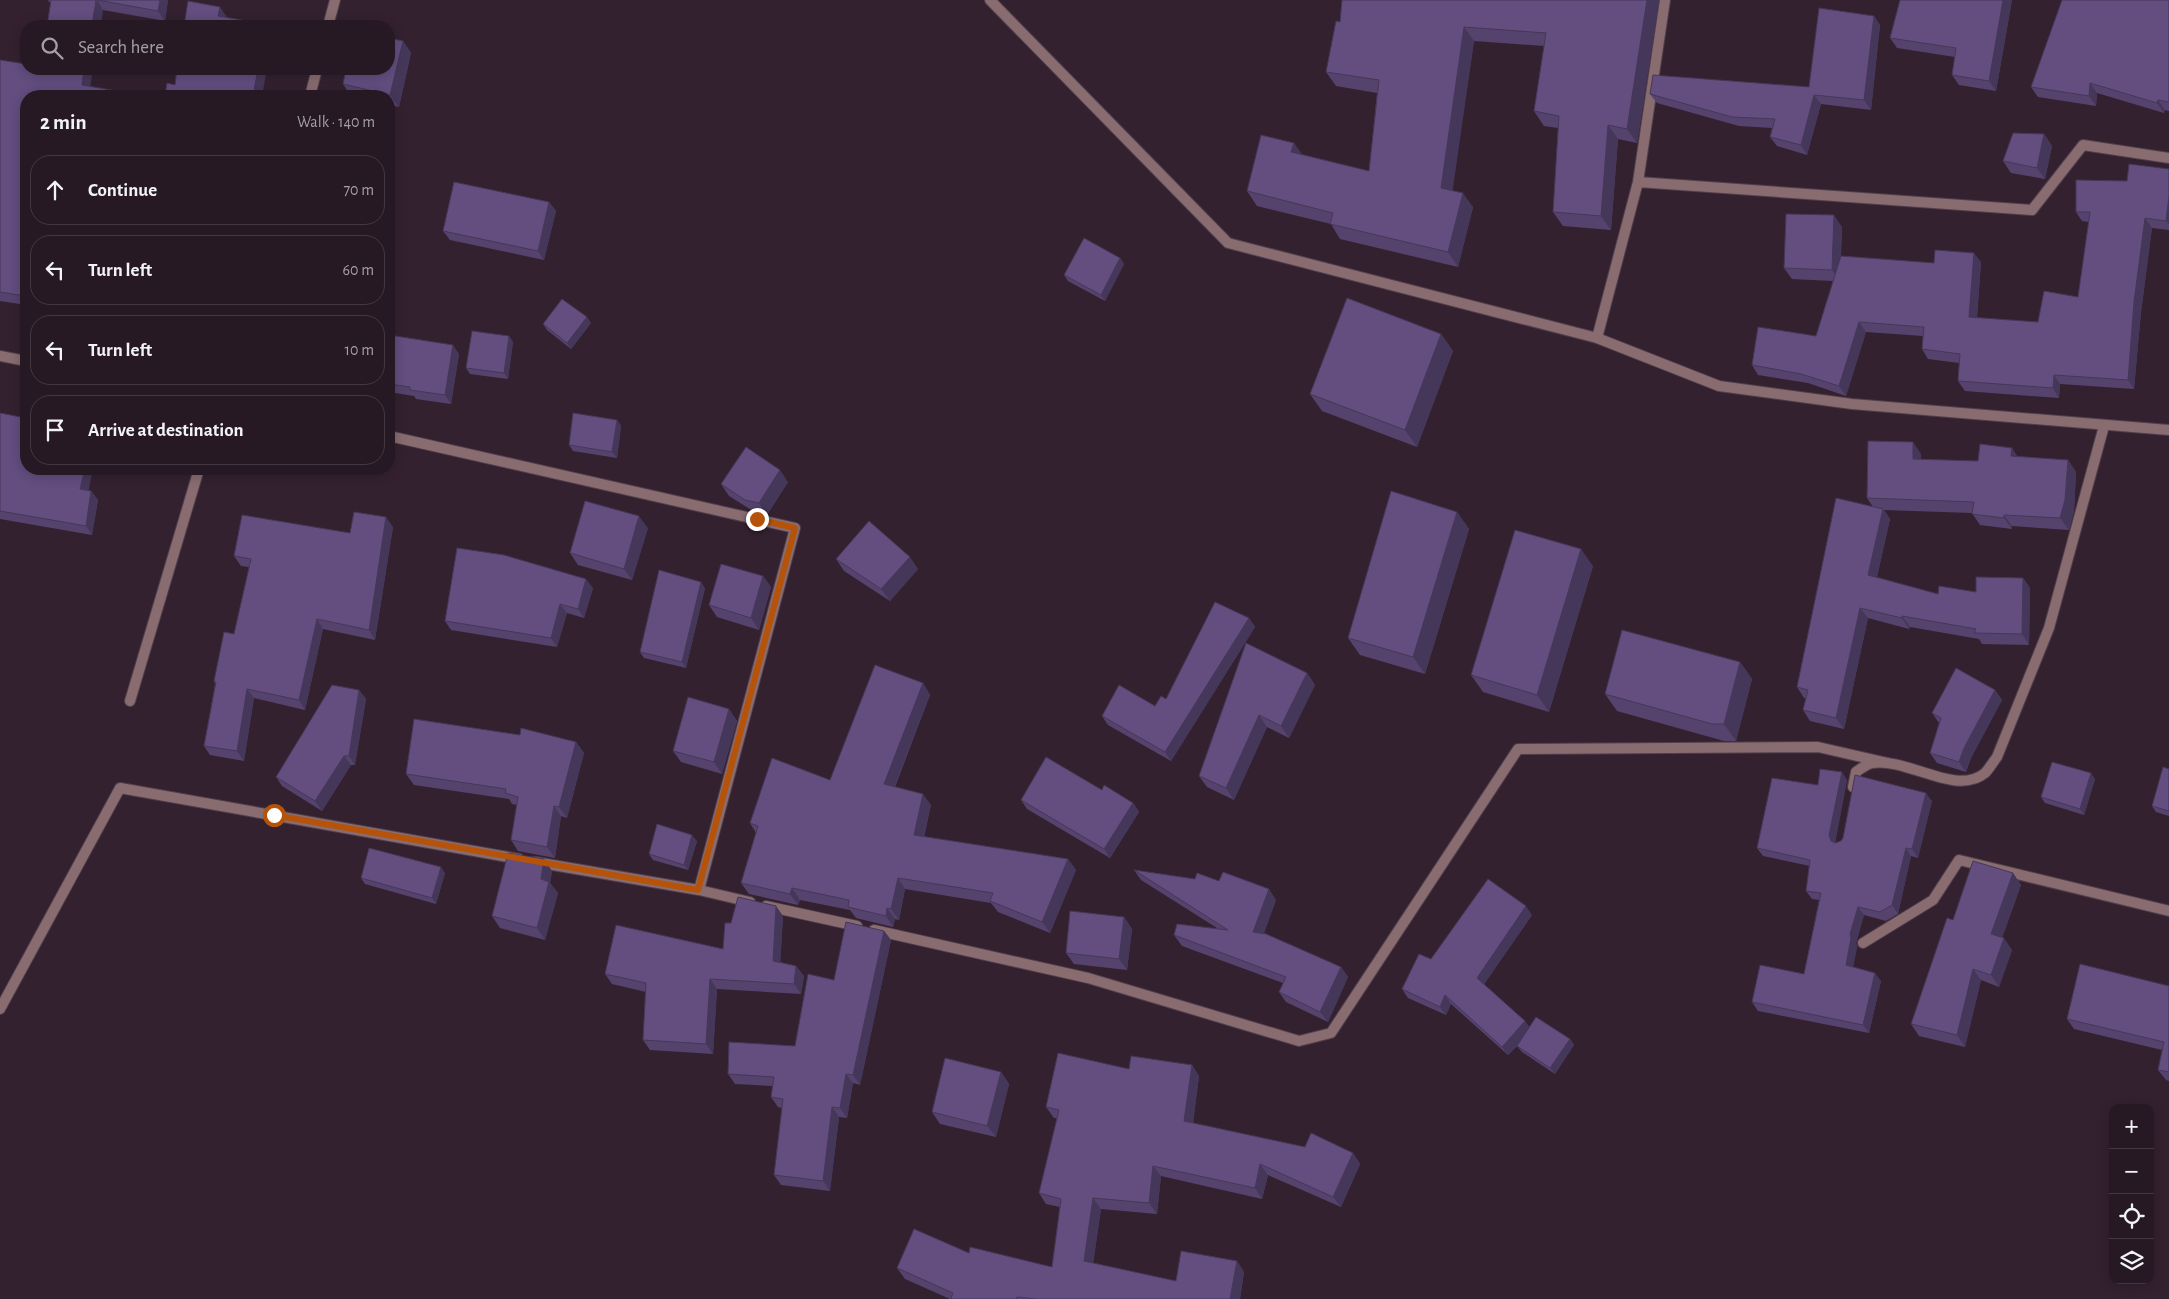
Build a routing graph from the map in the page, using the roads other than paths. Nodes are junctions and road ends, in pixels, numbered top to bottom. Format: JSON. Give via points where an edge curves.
{"nodes":[{"id":1,"x":335,"y":0,"type":"edge"},
{"id":2,"x":990,"y":0,"type":"edge"},
{"id":3,"x":1665,"y":0,"type":"edge"},
{"id":4,"x":330,"y":20,"type":"edge"},
{"id":5,"x":315,"y":75,"type":"edge"},
{"id":6,"x":312,"y":90,"type":"edge"},
{"id":7,"x":2169,"y":158,"type":"edge"},
{"id":8,"x":1638,"y":182,"type":"junction"},
{"id":9,"x":1597,"y":338,"type":"junction"},
{"id":10,"x":0,"y":356,"type":"edge"},
{"id":11,"x":20,"y":360,"type":"edge"},
{"id":12,"x":2104,"y":426,"type":"junction"},
{"id":13,"x":2169,"y":430,"type":"edge"},
{"id":14,"x":395,"y":437,"type":"edge"},
{"id":15,"x":197,"y":475,"type":"edge"},
{"id":16,"x":130,"y":701,"type":"dead end"},
{"id":17,"x":1888,"y":763,"type":"junction"},
{"id":18,"x":1850,"y":799,"type":"edge"},
{"id":19,"x":698,"y":890,"type":"junction"},
{"id":20,"x":2169,"y":911,"type":"edge"},
{"id":21,"x":1862,"y":943,"type":"dead end"},
{"id":22,"x":0,"y":1009,"type":"edge"}],
"edges":[{"from":1,"to":4,"type":"street"},
{"from":2,"to":9,"type":"street","via":[[1228,243]]},
{"from":3,"to":8,"type":"street"},
{"from":5,"to":6,"type":"street"},
{"from":7,"to":8,"type":"street","via":[[2083,145],[2032,210]]},
{"from":8,"to":9,"type":"street"},
{"from":9,"to":12,"type":"street","via":[[1719,386],[1852,404]]},
{"from":10,"to":11,"type":"street"},
{"from":12,"to":13,"type":"street"},
{"from":12,"to":17,"type":"street","via":[[2049,628],[1996,757],[1985,773],[1969,781],[1948,780]]},
{"from":14,"to":19,"type":"street","via":[[795,528]]},
{"from":15,"to":16,"type":"street"},
{"from":17,"to":18,"type":"street","via":[[1871,763],[1856,772]]},
{"from":17,"to":19,"type":"street","via":[[1818,747],[1518,749],[1331,1033],[1299,1041],[1088,978]]},
{"from":19,"to":22,"type":"street","via":[[120,788]]},
{"from":20,"to":21,"type":"street","via":[[1959,860],[1933,900]]}]}
